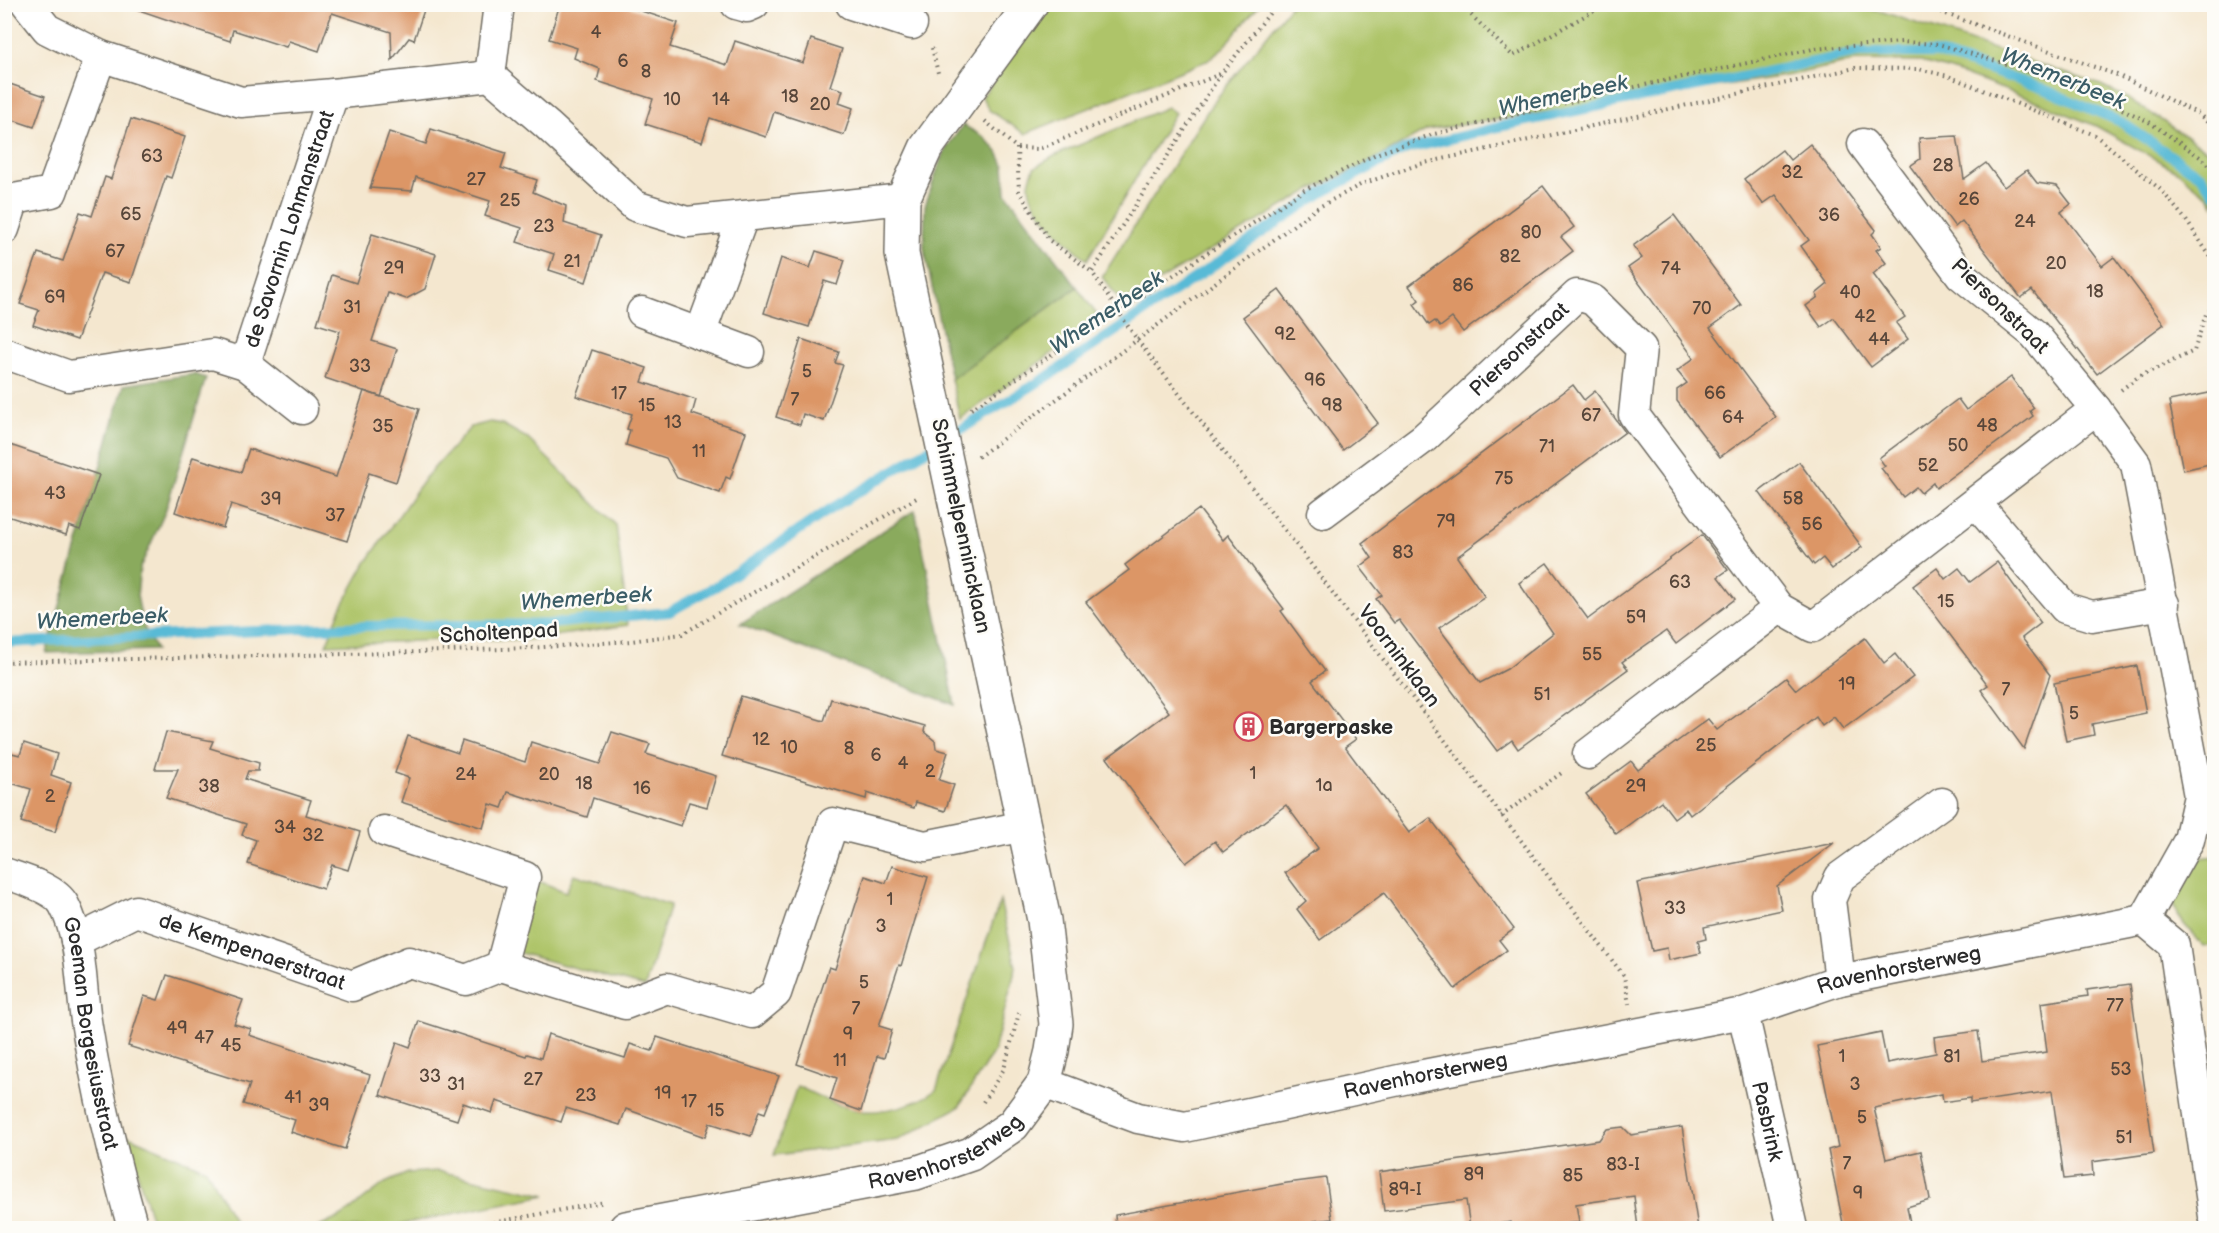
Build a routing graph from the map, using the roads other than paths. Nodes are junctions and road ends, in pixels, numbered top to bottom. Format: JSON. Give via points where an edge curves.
{"nodes":[{"id":1,"x":27,"y":4,"type":"edge"},
{"id":2,"x":499,"y":4,"type":"edge"},
{"id":3,"x":736,"y":4,"type":"edge"},
{"id":4,"x":754,"y":4,"type":"edge"},
{"id":5,"x":851,"y":4,"type":"edge"},
{"id":6,"x":1031,"y":4,"type":"edge"},
{"id":7,"x":912,"y":24,"type":"road end"},
{"id":8,"x":101,"y":56,"type":"junction"},
{"id":9,"x":490,"y":76,"type":"junction"},
{"id":10,"x":333,"y":94,"type":"junction"},
{"id":11,"x":1863,"y":144,"type":"dead end"},
{"id":12,"x":903,"y":199,"type":"junction"},
{"id":13,"x":743,"y":217,"type":"junction"},
{"id":14,"x":4,"y":229,"type":"edge"},
{"id":15,"x":642,"y":312,"type":"dead end"},
{"id":16,"x":700,"y":334,"type":"junction"},
{"id":17,"x":748,"y":352,"type":"dead end"},
{"id":18,"x":4,"y":353,"type":"edge"},
{"id":19,"x":245,"y":364,"type":"junction"},
{"id":20,"x":302,"y":409,"type":"dead end"},
{"id":21,"x":2096,"y":409,"type":"junction"},
{"id":22,"x":1976,"y":503,"type":"junction"},
{"id":23,"x":1323,"y":513,"type":"dead end"},
{"id":24,"x":2163,"y":604,"type":"junction"},
{"id":25,"x":1779,"y":608,"type":"junction"},
{"id":26,"x":1588,"y":754,"type":"road end"},
{"id":27,"x":1942,"y":803,"type":"dead end"},
{"id":28,"x":1025,"y":826,"type":"junction"},
{"id":29,"x":384,"y":831,"type":"dead end"},
{"id":30,"x":2202,"y":838,"type":"edge"},
{"id":31,"x":4,"y":873,"type":"edge"},
{"id":32,"x":2144,"y":920,"type":"junction"},
{"id":33,"x":76,"y":940,"type":"junction"},
{"id":34,"x":501,"y":966,"type":"junction"},
{"id":35,"x":1840,"y":980,"type":"junction"},
{"id":36,"x":1743,"y":1013,"type":"junction"},
{"id":37,"x":1044,"y":1083,"type":"junction"},
{"id":38,"x":2214,"y":1216,"type":"edge"},
{"id":39,"x":670,"y":1224,"type":"edge"},
{"id":40,"x":133,"y":1228,"type":"edge"},
{"id":41,"x":626,"y":1228,"type":"edge"},
{"id":42,"x":1792,"y":1228,"type":"edge"}],
"edges":[{"from":1,"to":8,"type":"street","name":"de Savornin Lohmanstraat","via":[[47,29]]},
{"from":2,"to":9,"type":"street"},
{"from":3,"to":4,"type":"street"},
{"from":5,"to":7,"type":"street"},
{"from":6,"to":12,"type":"street","name":"Schimmelpennincklaan","via":[[926,148]]},
{"from":8,"to":10,"type":"street","name":"de Savornin Lohmanstraat","via":[[241,102]]},
{"from":8,"to":14,"type":"street","via":[[52,192],[14,199]]},
{"from":9,"to":10,"type":"street","name":"de Savornin Lohmanstraat"},
{"from":9,"to":13,"type":"street","via":[[635,206],[687,222]]},
{"from":10,"to":19,"type":"street","name":"de Savornin Lohmanstraat"},
{"from":11,"to":21,"type":"street","name":"Piersonstraat","via":[[1961,275],[2034,334]]},
{"from":12,"to":13,"type":"street"},
{"from":12,"to":28,"type":"street","name":"Schimmelpennincklaan","via":[[902,254]]},
{"from":13,"to":16,"type":"street"},
{"from":15,"to":16,"type":"street"},
{"from":16,"to":17,"type":"street"},
{"from":18,"to":19,"type":"street","name":"de Savornin Lohmanstraat","via":[[69,376],[213,354]]},
{"from":19,"to":20,"type":"street","name":"de Savornin Lohmanstraat"},
{"from":21,"to":22,"type":"street","name":"Piersonstraat"},
{"from":21,"to":24,"type":"street","name":"Piersonstraat","via":[[2136,464]]},
{"from":22,"to":24,"type":"street","via":[[2065,608],[2092,616]]},
{"from":22,"to":25,"type":"street","name":"Piersonstraat","via":[[1813,627]]},
{"from":23,"to":25,"type":"street","name":"Piersonstraat","via":[[1424,438],[1577,295],[1593,300],[1641,348],[1634,415]]},
{"from":24,"to":30,"type":"street","name":"Piersonstraat","via":[[2199,796]]},
{"from":25,"to":26,"type":"street"},
{"from":27,"to":35,"type":"street","via":[[1840,877],[1830,900]]},
{"from":28,"to":34,"type":"street","via":[[925,846],[833,823],[776,993],[752,1013],[667,988],[625,1004]]},
{"from":28,"to":37,"type":"street","name":"Schimmelpennincklaan","via":[[1044,920],[1056,1024]]},
{"from":29,"to":34,"type":"street","via":[[525,877]]},
{"from":30,"to":32,"type":"street"},
{"from":31,"to":33,"type":"street","name":"Goeman Borgesiusstraat","via":[[39,884],[63,903]]},
{"from":32,"to":35,"type":"street","name":"Ravenhorsterweg"},
{"from":32,"to":38,"type":"street","via":[[2174,945]]},
{"from":33,"to":34,"type":"street","name":"de Kempenaerstraat","via":[[136,910],[352,986],[409,962],[466,980]]},
{"from":33,"to":40,"type":"street","name":"Goeman Borgesiusstraat","via":[[86,1025],[110,1146]]},
{"from":35,"to":36,"type":"street","name":"Ravenhorsterweg"},
{"from":36,"to":37,"type":"street","name":"Ravenhorsterweg","via":[[1413,1077],[1185,1128],[1138,1118]]},
{"from":36,"to":42,"type":"street","name":"Pasbrink"},
{"from":37,"to":39,"type":"street","name":"Ravenhorsterweg","via":[[1014,1125],[971,1154],[916,1173]]},
{"from":39,"to":41,"type":"street","name":"Ravenhorsterweg"}]}
